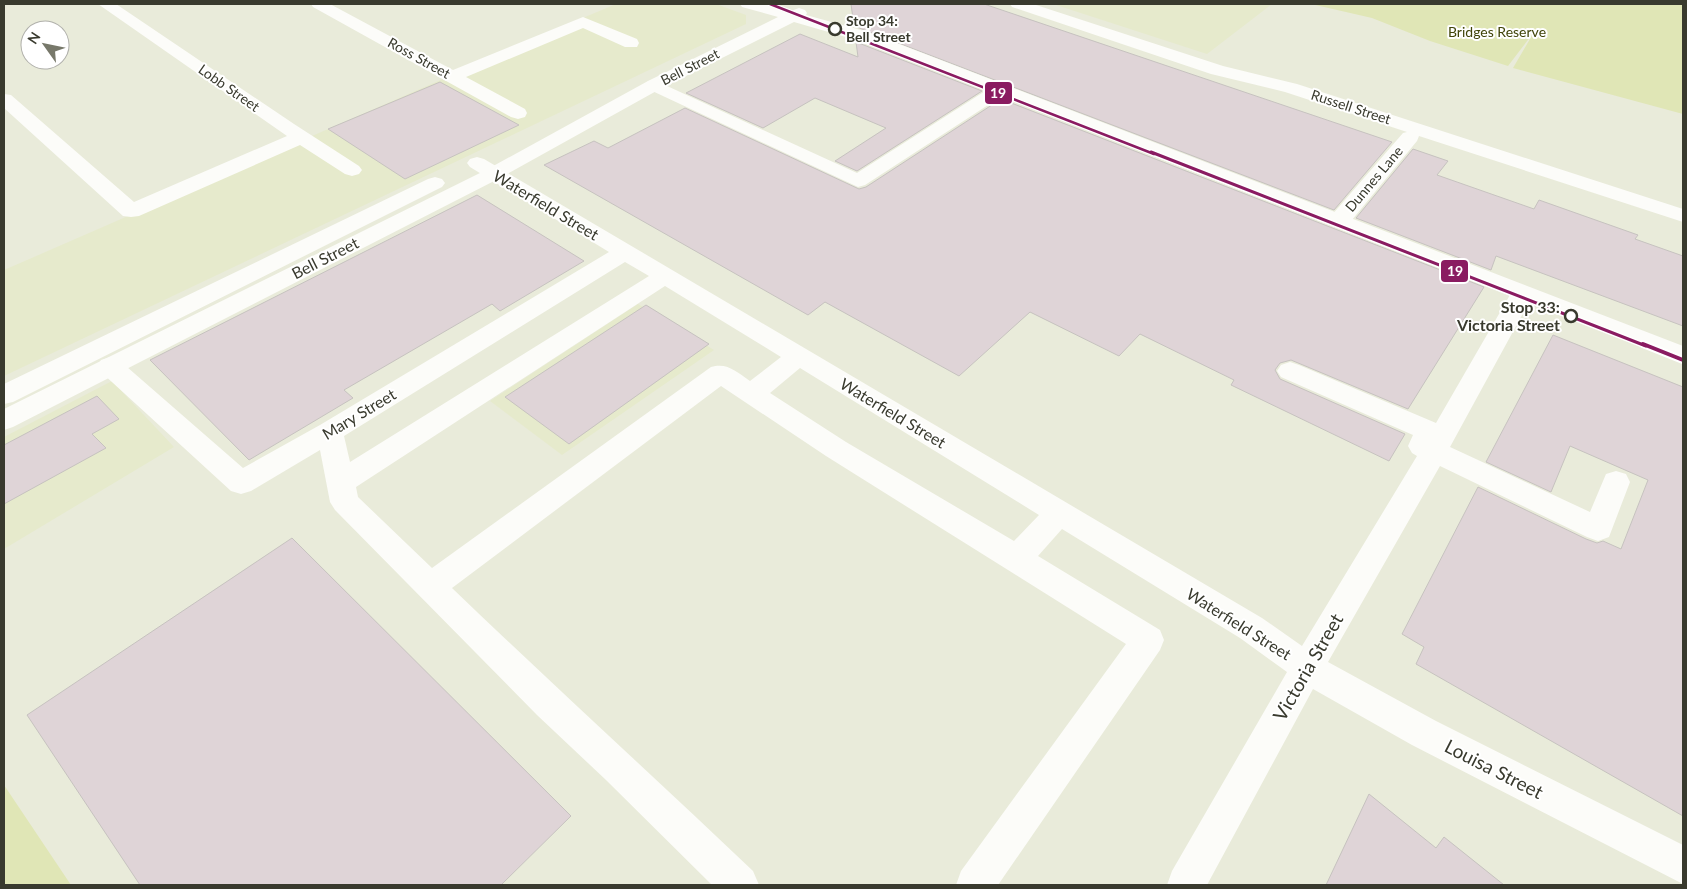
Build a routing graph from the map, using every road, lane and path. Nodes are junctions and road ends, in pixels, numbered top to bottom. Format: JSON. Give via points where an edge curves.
{"nodes":[{"id":1,"x":106,"y":4,"type":"edge"},
{"id":2,"x":319,"y":4,"type":"edge"},
{"id":3,"x":748,"y":4,"type":"edge"},
{"id":4,"x":1018,"y":4,"type":"edge"},
{"id":5,"x":811,"y":5,"type":"edge"},
{"id":6,"x":788,"y":11,"type":"edge"},
{"id":7,"x":862,"y":36,"type":"junction"},
{"id":8,"x":631,"y":43,"type":"dead end"},
{"id":9,"x":452,"y":77,"type":"junction"},
{"id":10,"x":649,"y":88,"type":"junction"},
{"id":11,"x":999,"y":90,"type":"junction"},
{"id":12,"x":4,"y":99,"type":"edge"},
{"id":13,"x":518,"y":113,"type":"dead end"},
{"id":14,"x":302,"y":137,"type":"junction"},
{"id":15,"x":1410,"y":137,"type":"dead end"},
{"id":16,"x":485,"y":169,"type":"junction"},
{"id":17,"x":352,"y":170,"type":"dead end"},
{"id":18,"x":1683,"y":216,"type":"edge"},
{"id":19,"x":1339,"y":221,"type":"junction"},
{"id":20,"x":625,"y":252,"type":"junction"},
{"id":21,"x":665,"y":276,"type":"junction"},
{"id":22,"x":1522,"y":293,"type":"junction"},
{"id":23,"x":1683,"y":355,"type":"edge"},
{"id":24,"x":799,"y":356,"type":"junction"},
{"id":25,"x":110,"y":366,"type":"junction"},
{"id":26,"x":1290,"y":370,"type":"dead end"},
{"id":27,"x":752,"y":393,"type":"junction"},
{"id":28,"x":4,"y":396,"type":"edge"},
{"id":29,"x":4,"y":420,"type":"edge"},
{"id":30,"x":330,"y":432,"type":"junction"},
{"id":31,"x":1434,"y":452,"type":"junction"},
{"id":32,"x":341,"y":482,"type":"junction"},
{"id":33,"x":1616,"y":482,"type":"dead end"},
{"id":34,"x":1059,"y":512,"type":"junction"},
{"id":35,"x":1018,"y":558,"type":"junction"},
{"id":36,"x":431,"y":586,"type":"junction"},
{"id":37,"x":1307,"y":668,"type":"junction"},
{"id":38,"x":1683,"y":865,"type":"edge"},
{"id":39,"x":739,"y":885,"type":"edge"},
{"id":40,"x":975,"y":885,"type":"edge"},
{"id":41,"x":1186,"y":885,"type":"edge"}],
"edges":[{"from":1,"to":14,"type":"main road","name":"Lobb Street"},
{"from":2,"to":9,"type":"main road","name":"Ross Street"},
{"from":3,"to":6,"type":"main road"},
{"from":4,"to":18,"type":"main road","name":"Russell Street","via":[[1216,70],[1352,107]]},
{"from":5,"to":6,"type":"main road","name":"Bell Street"},
{"from":5,"to":7,"type":"main road"},
{"from":6,"to":7,"type":"main road"},
{"from":6,"to":10,"type":"main road","name":"Bell Street","via":[[737,43]]},
{"from":7,"to":11,"type":"main road"},
{"from":8,"to":9,"type":"main road","via":[[583,22]]},
{"from":9,"to":13,"type":"main road","name":"Ross Street"},
{"from":10,"to":11,"type":"main road","via":[[858,181]]},
{"from":10,"to":16,"type":"main road","name":"Bell Street"},
{"from":11,"to":19,"type":"main road"},
{"from":12,"to":14,"type":"main road","via":[[131,210]]},
{"from":14,"to":17,"type":"main road","name":"Lobb Street"},
{"from":15,"to":19,"type":"main road","name":"Dunnes Lane"},
{"from":16,"to":20,"type":"main road","name":"Waterfield Street"},
{"from":16,"to":25,"type":"main road","name":"Bell Street"},
{"from":16,"to":28,"type":"main road","name":"Bell Street","via":[[395,201]]},
{"from":19,"to":22,"type":"main road"},
{"from":20,"to":21,"type":"main road","name":"Waterfield Street"},
{"from":20,"to":30,"type":"main road","name":"Mary Street"},
{"from":21,"to":24,"type":"main road","name":"Waterfield Street"},
{"from":21,"to":32,"type":"main road"},
{"from":22,"to":23,"type":"main road"},
{"from":22,"to":31,"type":"main road","name":"Victoria Street"},
{"from":24,"to":27,"type":"main road"},
{"from":24,"to":34,"type":"main road","name":"Waterfield Street"},
{"from":25,"to":29,"type":"main road","name":"Bell Street"},
{"from":25,"to":30,"type":"main road","name":"Mary Street","via":[[241,483]]},
{"from":26,"to":31,"type":"main road","via":[[1429,431],[1422,446]]},
{"from":27,"to":35,"type":"main road","via":[[836,449]]},
{"from":27,"to":36,"type":"main road","via":[[720,373]]},
{"from":30,"to":32,"type":"main road"},
{"from":31,"to":33,"type":"main road","via":[[1598,529]]},
{"from":31,"to":37,"type":"main road","name":"Victoria Street"},
{"from":32,"to":36,"type":"main road","via":[[345,502]]},
{"from":34,"to":35,"type":"main road"},
{"from":34,"to":37,"type":"main road","name":"Waterfield Street","via":[[1251,628]]},
{"from":35,"to":40,"type":"main road","via":[[1148,640]]},
{"from":36,"to":39,"type":"main road"},
{"from":37,"to":38,"type":"main road","name":"Louisa Street","via":[[1424,733]]},
{"from":37,"to":41,"type":"main road","name":"Victoria Street"}]}
